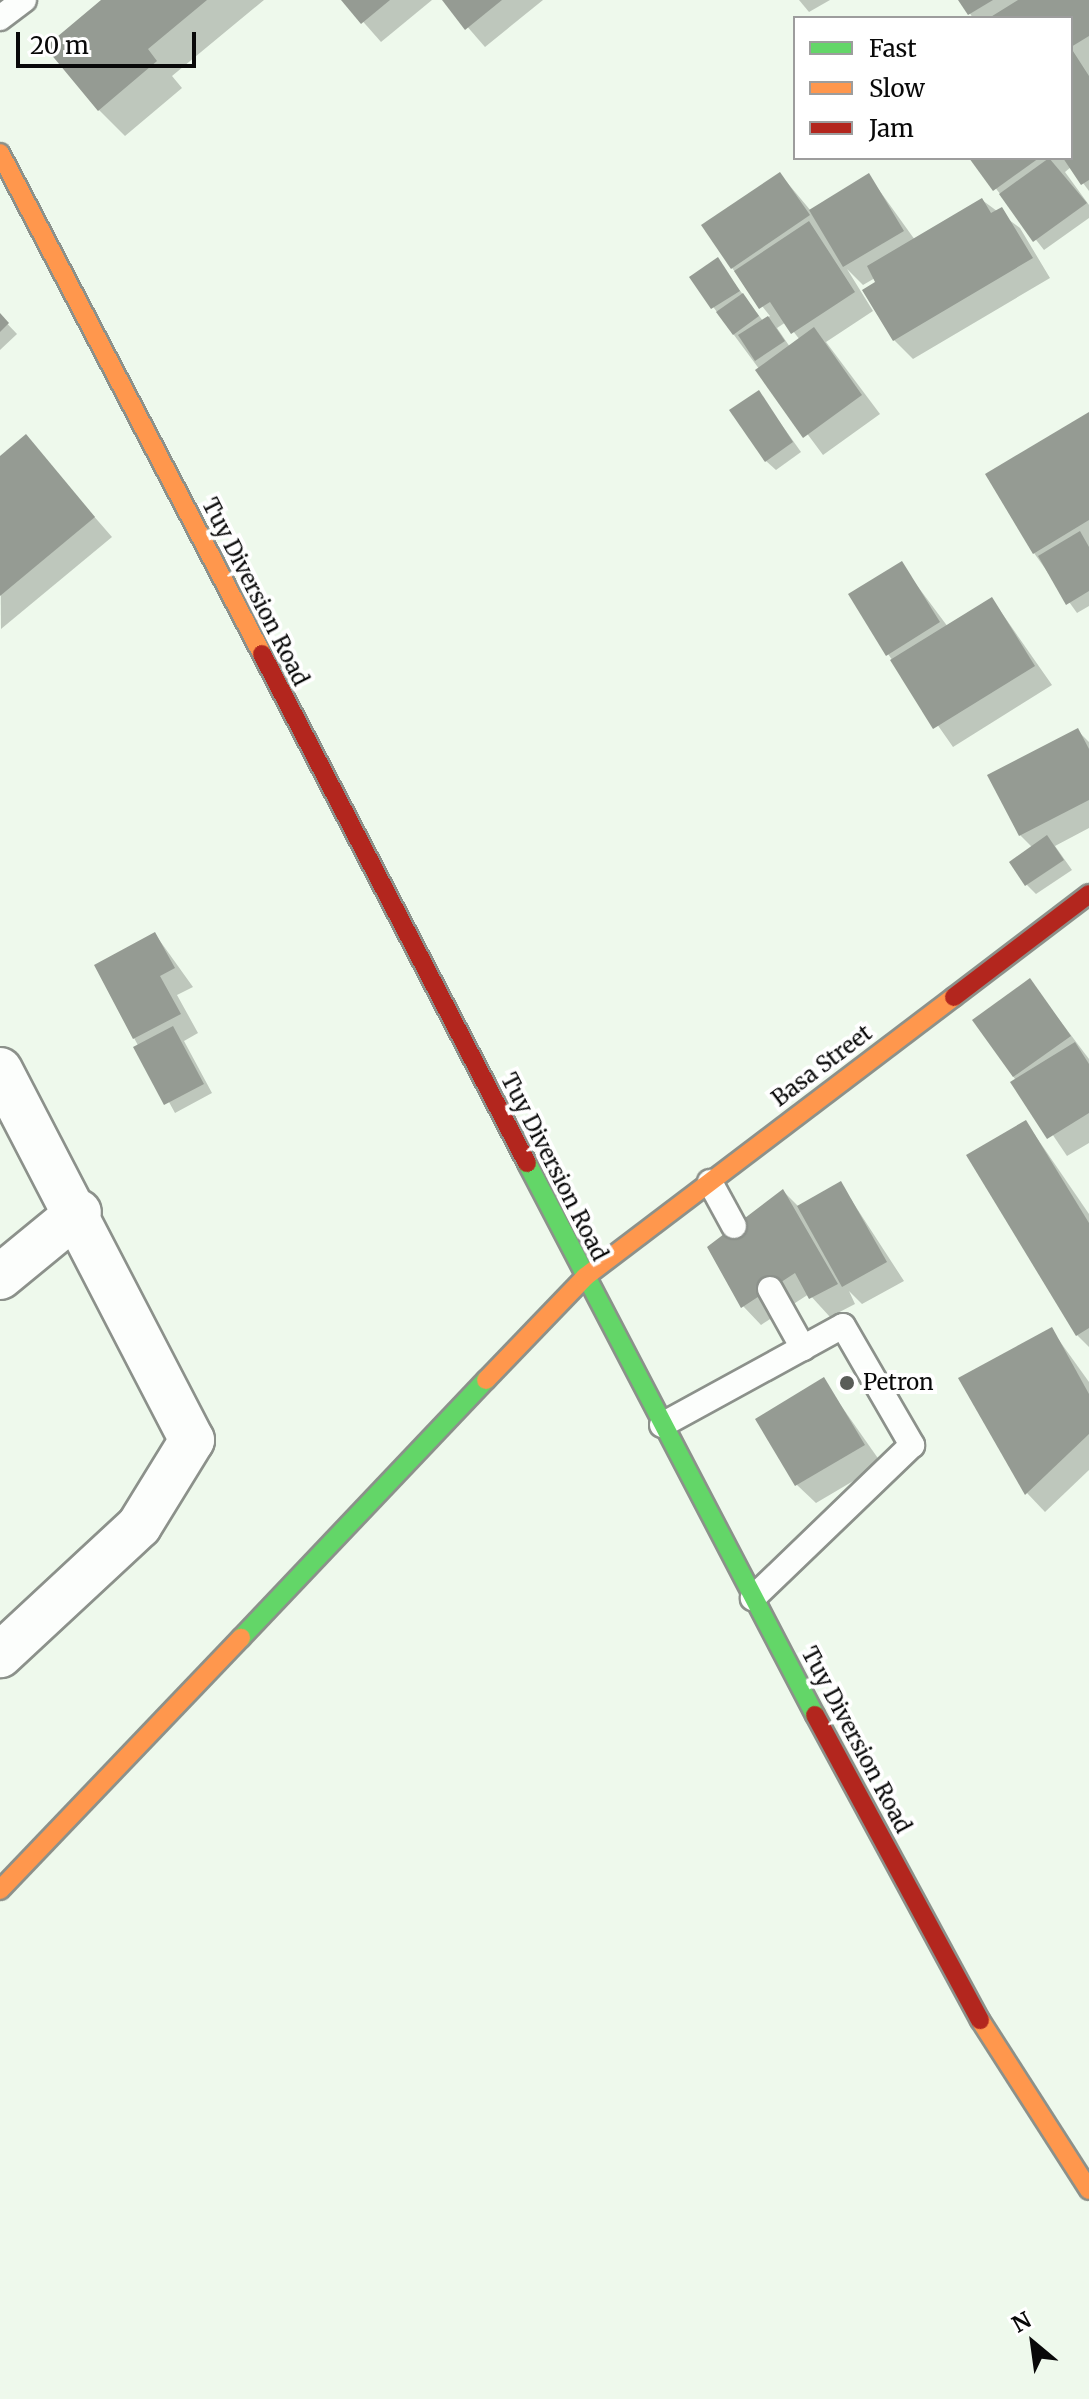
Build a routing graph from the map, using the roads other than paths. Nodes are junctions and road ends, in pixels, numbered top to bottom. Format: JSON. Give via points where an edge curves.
{"nodes":[{"id":1,"x":24,"y":0,"type":"edge"},
{"id":2,"x":0,"y":18,"type":"edge"},
{"id":3,"x":0,"y":153,"type":"edge"},
{"id":4,"x":1089,"y":894,"type":"edge"},
{"id":5,"x":0,"y":1070,"type":"edge"},
{"id":6,"x":710,"y":1182,"type":"junction"},
{"id":7,"x":79,"y":1212,"type":"junction"},
{"id":8,"x":734,"y":1226,"type":"dead end"},
{"id":9,"x":0,"y":1277,"type":"edge"},
{"id":10,"x":585,"y":1277,"type":"junction"},
{"id":11,"x":770,"y":1289,"type":"dead end"},
{"id":12,"x":803,"y":1348,"type":"junction"},
{"id":13,"x":662,"y":1425,"type":"junction"},
{"id":14,"x":753,"y":1598,"type":"junction"},
{"id":15,"x":0,"y":1655,"type":"edge"},
{"id":16,"x":0,"y":1890,"type":"edge"},
{"id":17,"x":1089,"y":2190,"type":"edge"}],
"edges":[{"from":1,"to":2,"type":"lane"},
{"from":3,"to":10,"type":"main road","name":"Tuy Diversion Road"},
{"from":4,"to":6,"type":"main road","name":"Basa Street"},
{"from":5,"to":7,"type":"street"},
{"from":6,"to":8,"type":"lane"},
{"from":6,"to":10,"type":"main road","name":"Basa Street"},
{"from":7,"to":9,"type":"street"},
{"from":7,"to":15,"type":"street","via":[[192,1440],[139,1526]]},
{"from":10,"to":13,"type":"main road","name":"Tuy Diversion Road"},
{"from":10,"to":16,"type":"main road","name":"Basa Street"},
{"from":11,"to":12,"type":"lane"},
{"from":12,"to":13,"type":"lane"},
{"from":12,"to":14,"type":"lane","via":[[843,1326],[912,1445]]},
{"from":13,"to":14,"type":"main road","name":"Tuy Diversion Road"},
{"from":14,"to":17,"type":"main road","name":"Tuy Diversion Road","via":[[1020,2091]]}]}
